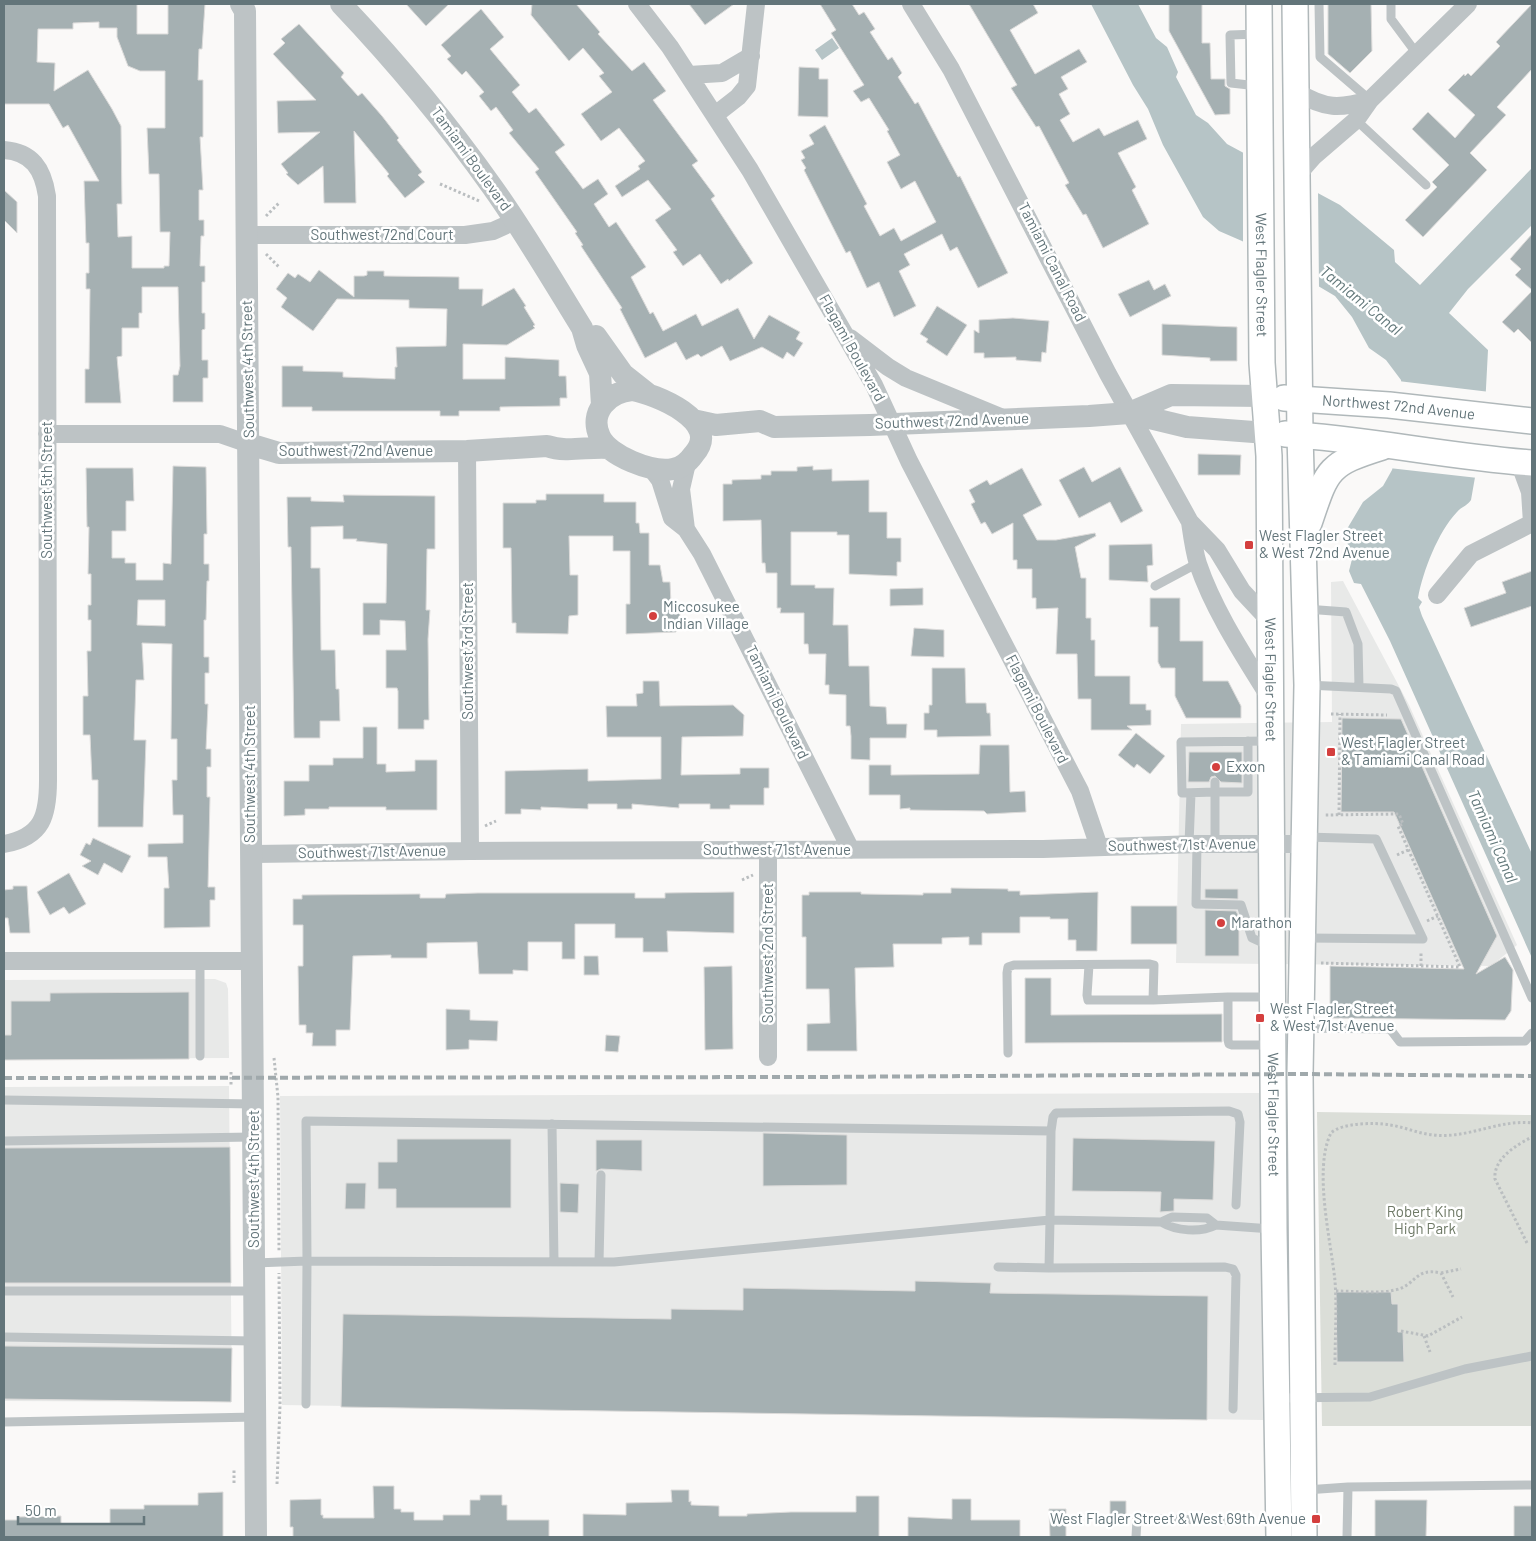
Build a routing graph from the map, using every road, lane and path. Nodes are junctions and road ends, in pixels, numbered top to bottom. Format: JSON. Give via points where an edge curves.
{"nodes":[{"id":1,"x":341,"y":4,"type":"edge"},
{"id":2,"x":637,"y":4,"type":"edge"},
{"id":3,"x":756,"y":4,"type":"edge"},
{"id":4,"x":911,"y":4,"type":"edge"},
{"id":5,"x":1259,"y":4,"type":"edge"},
{"id":6,"x":1295,"y":4,"type":"edge"},
{"id":7,"x":1319,"y":4,"type":"edge"},
{"id":8,"x":1391,"y":4,"type":"edge"},
{"id":9,"x":1468,"y":4,"type":"edge"},
{"id":10,"x":245,"y":6,"type":"edge"},
{"id":11,"x":1417,"y":54,"type":"junction"},
{"id":12,"x":751,"y":56,"type":"junction"},
{"id":13,"x":689,"y":75,"type":"junction"},
{"id":14,"x":1297,"y":92,"type":"junction"},
{"id":15,"x":1370,"y":100,"type":"junction"},
{"id":16,"x":715,"y":115,"type":"junction"},
{"id":17,"x":1356,"y":120,"type":"junction"},
{"id":18,"x":4,"y":150,"type":"edge"},
{"id":19,"x":1299,"y":173,"type":"junction"},
{"id":20,"x":440,"y":184,"type":"dead end"},
{"id":21,"x":1426,"y":185,"type":"dead end"},
{"id":22,"x":280,"y":202,"type":"dead end"},
{"id":23,"x":484,"y":203,"type":"dead end"},
{"id":24,"x":264,"y":218,"type":"dead end"},
{"id":25,"x":515,"y":221,"type":"junction"},
{"id":26,"x":246,"y":235,"type":"junction"},
{"id":27,"x":265,"y":253,"type":"dead end"},
{"id":28,"x":280,"y":267,"type":"dead end"},
{"id":29,"x":582,"y":328,"type":"junction"},
{"id":30,"x":846,"y":335,"type":"junction"},
{"id":31,"x":647,"y":393,"type":"junction"},
{"id":32,"x":1264,"y":396,"type":"junction"},
{"id":33,"x":1300,"y":399,"type":"junction"},
{"id":34,"x":600,"y":411,"type":"junction"},
{"id":35,"x":1129,"y":413,"type":"junction"},
{"id":36,"x":1530,"y":418,"type":"edge"},
{"id":37,"x":1005,"y":419,"type":"junction"},
{"id":38,"x":692,"y":420,"type":"junction"},
{"id":39,"x":892,"y":424,"type":"junction"},
{"id":40,"x":774,"y":427,"type":"junction"},
{"id":41,"x":1267,"y":433,"type":"junction"},
{"id":42,"x":47,"y":434,"type":"junction"},
{"id":43,"x":1300,"y":435,"type":"junction"},
{"id":44,"x":249,"y":444,"type":"junction"},
{"id":45,"x":548,"y":446,"type":"junction"},
{"id":46,"x":1384,"y":446,"type":"junction"},
{"id":47,"x":609,"y":448,"type":"junction"},
{"id":48,"x":467,"y":451,"type":"junction"},
{"id":49,"x":692,"y":457,"type":"junction"},
{"id":50,"x":1526,"y":462,"type":"edge"},
{"id":51,"x":651,"y":468,"type":"junction"},
{"id":52,"x":1190,"y":522,"type":"junction"},
{"id":53,"x":1532,"y":523,"type":"edge"},
{"id":54,"x":686,"y":529,"type":"junction"},
{"id":55,"x":1303,"y":541,"type":"junction"},
{"id":56,"x":1198,"y":563,"type":"junction"},
{"id":57,"x":1154,"y":586,"type":"dead end"},
{"id":58,"x":1437,"y":595,"type":"dead end"},
{"id":59,"x":1306,"y":609,"type":"junction"},
{"id":60,"x":1270,"y":621,"type":"junction"},
{"id":61,"x":1307,"y":685,"type":"junction"},
{"id":62,"x":1359,"y":687,"type":"junction"},
{"id":63,"x":1272,"y":701,"type":"junction"},
{"id":64,"x":1331,"y":714,"type":"dead end"},
{"id":65,"x":1340,"y":714,"type":"junction"},
{"id":66,"x":1387,"y":715,"type":"dead end"},
{"id":67,"x":1248,"y":741,"type":"junction"},
{"id":68,"x":1272,"y":741,"type":"junction"},
{"id":69,"x":1215,"y":742,"type":"junction"},
{"id":70,"x":1215,"y":752,"type":"dead end"},
{"id":71,"x":1215,"y":787,"type":"junction"},
{"id":72,"x":1191,"y":793,"type":"junction"},
{"id":73,"x":1339,"y":815,"type":"dead end"},
{"id":74,"x":496,"y":821,"type":"dead end"},
{"id":75,"x":485,"y":826,"type":"dead end"},
{"id":76,"x":1304,"y":841,"type":"junction"},
{"id":77,"x":4,"y":844,"type":"edge"},
{"id":78,"x":1193,"y":844,"type":"junction"},
{"id":79,"x":1215,"y":844,"type":"junction"},
{"id":80,"x":1273,"y":844,"type":"junction"},
{"id":81,"x":1099,"y":847,"type":"junction"},
{"id":82,"x":768,"y":850,"type":"junction"},
{"id":83,"x":851,"y":850,"type":"junction"},
{"id":84,"x":470,"y":851,"type":"junction"},
{"id":85,"x":251,"y":854,"type":"junction"},
{"id":86,"x":754,"y":874,"type":"dead end"},
{"id":87,"x":742,"y":880,"type":"dead end"},
{"id":88,"x":1302,"y":938,"type":"junction"},
{"id":89,"x":1274,"y":943,"type":"junction"},
{"id":90,"x":1421,"y":957,"type":"dead end"},
{"id":91,"x":4,"y":961,"type":"edge"},
{"id":92,"x":252,"y":961,"type":"junction"},
{"id":93,"x":200,"y":962,"type":"junction"},
{"id":94,"x":1089,"y":966,"type":"junction"},
{"id":95,"x":1421,"y":966,"type":"dead end"},
{"id":96,"x":1228,"y":997,"type":"junction"},
{"id":97,"x":1274,"y":997,"type":"junction"},
{"id":98,"x":1532,"y":998,"type":"edge"},
{"id":99,"x":1153,"y":1000,"type":"junction"},
{"id":100,"x":1300,"y":1028,"type":"junction"},
{"id":101,"x":1532,"y":1033,"type":"edge"},
{"id":102,"x":1274,"y":1045,"type":"junction"},
{"id":103,"x":1008,"y":1054,"type":"dead end"},
{"id":104,"x":200,"y":1056,"type":"dead end"},
{"id":105,"x":768,"y":1057,"type":"dead end"},
{"id":106,"x":274,"y":1058,"type":"dead end"},
{"id":107,"x":4,"y":1100,"type":"edge"},
{"id":108,"x":253,"y":1104,"type":"junction"},
{"id":109,"x":1532,"y":1123,"type":"edge"},
{"id":110,"x":552,"y":1124,"type":"junction"},
{"id":111,"x":1052,"y":1131,"type":"junction"},
{"id":112,"x":254,"y":1137,"type":"junction"},
{"id":113,"x":1532,"y":1137,"type":"edge"},
{"id":114,"x":4,"y":1142,"type":"edge"},
{"id":115,"x":601,"y":1175,"type":"dead end"},
{"id":116,"x":1236,"y":1206,"type":"dead end"},
{"id":117,"x":1050,"y":1220,"type":"junction"},
{"id":118,"x":1274,"y":1229,"type":"junction"},
{"id":119,"x":1528,"y":1243,"type":"dead end"},
{"id":120,"x":307,"y":1261,"type":"junction"},
{"id":121,"x":254,"y":1262,"type":"junction"},
{"id":122,"x":279,"y":1262,"type":"junction"},
{"id":123,"x":554,"y":1262,"type":"junction"},
{"id":124,"x":599,"y":1262,"type":"junction"},
{"id":125,"x":1275,"y":1266,"type":"junction"},
{"id":126,"x":1301,"y":1266,"type":"junction"},
{"id":127,"x":998,"y":1267,"type":"dead end"},
{"id":128,"x":1049,"y":1268,"type":"junction"},
{"id":129,"x":1461,"y":1269,"type":"dead end"},
{"id":130,"x":1441,"y":1273,"type":"junction"},
{"id":131,"x":4,"y":1291,"type":"edge"},
{"id":132,"x":255,"y":1291,"type":"junction"},
{"id":133,"x":1336,"y":1291,"type":"junction"},
{"id":134,"x":1453,"y":1298,"type":"dead end"},
{"id":135,"x":1462,"y":1317,"type":"dead end"},
{"id":136,"x":1401,"y":1331,"type":"dead end"},
{"id":137,"x":1424,"y":1336,"type":"junction"},
{"id":138,"x":4,"y":1337,"type":"edge"},
{"id":139,"x":256,"y":1341,"type":"junction"},
{"id":140,"x":1430,"y":1352,"type":"dead end"},
{"id":141,"x":1532,"y":1356,"type":"edge"},
{"id":142,"x":1335,"y":1365,"type":"dead end"},
{"id":143,"x":1277,"y":1398,"type":"junction"},
{"id":144,"x":1302,"y":1398,"type":"junction"},
{"id":145,"x":306,"y":1404,"type":"dead end"},
{"id":146,"x":1233,"y":1409,"type":"dead end"},
{"id":147,"x":256,"y":1417,"type":"junction"},
{"id":148,"x":4,"y":1422,"type":"edge"},
{"id":149,"x":277,"y":1485,"type":"dead end"},
{"id":150,"x":1532,"y":1485,"type":"edge"},
{"id":151,"x":1348,"y":1487,"type":"junction"},
{"id":152,"x":1304,"y":1490,"type":"junction"},
{"id":153,"x":1234,"y":1520,"type":"dead end"},
{"id":154,"x":256,"y":1537,"type":"edge"},
{"id":155,"x":1136,"y":1537,"type":"edge"},
{"id":156,"x":1279,"y":1537,"type":"edge"},
{"id":157,"x":1304,"y":1537,"type":"edge"},
{"id":158,"x":1347,"y":1537,"type":"edge"}],
"edges":[{"from":1,"to":25,"type":"street","name":"Tamiami Boulevard","via":[[441,118]]},
{"from":2,"to":13,"type":"street","name":"Flagami Boulevard"},
{"from":3,"to":12,"type":"street"},
{"from":4,"to":35,"type":"street","name":"Tamiami Canal Road","via":[[956,77]]},
{"from":5,"to":32,"type":"main road","name":"West Flagler Street"},
{"from":6,"to":14,"type":"main road","name":"West Flagler Street"},
{"from":7,"to":15,"type":"lane","via":[[1320,57]]},
{"from":8,"to":11,"type":"lane","via":[[1391,19]]},
{"from":9,"to":11,"type":"street"},
{"from":10,"to":26,"type":"street","name":"Southwest 4th Street"},
{"from":11,"to":15,"type":"street"},
{"from":12,"to":13,"type":"street","via":[[722,73]]},
{"from":12,"to":16,"type":"street","via":[[747,86]]},
{"from":13,"to":16,"type":"street","name":"Flagami Boulevard"},
{"from":14,"to":15,"type":"street","via":[[1330,107]]},
{"from":14,"to":19,"type":"main road","name":"West Flagler Street"},
{"from":15,"to":17,"type":"street"},
{"from":16,"to":30,"type":"street","name":"Flagami Boulevard"},
{"from":17,"to":19,"type":"street"},
{"from":17,"to":21,"type":"lane"},
{"from":18,"to":42,"type":"street","name":"Southwest 5th Street","via":[[28,156],[42,174],[47,196]]},
{"from":19,"to":33,"type":"main road","name":"West Flagler Street"},
{"from":20,"to":23,"type":"path"},
{"from":22,"to":24,"type":"path"},
{"from":25,"to":26,"type":"street","name":"Southwest 72nd Court","via":[[493,231],[465,235]]},
{"from":25,"to":29,"type":"street","name":"Tamiami Boulevard"},
{"from":26,"to":44,"type":"street","name":"Southwest 4th Street"},
{"from":27,"to":28,"type":"path"},
{"from":29,"to":31,"type":"street","name":"Tamiami Boulevard","via":[[595,335],[623,374]]},
{"from":29,"to":34,"type":"street","name":"Tamiami Boulevard","via":[[600,373]]},
{"from":30,"to":37,"type":"street","via":[[906,378]]},
{"from":30,"to":39,"type":"street","name":"Flagami Boulevard"},
{"from":31,"to":34,"type":"street","via":[[622,391],[612,395]]},
{"from":31,"to":38,"type":"street","via":[[670,402]]},
{"from":32,"to":33,"type":"main road","name":"Northwest 72nd Avenue"},
{"from":32,"to":35,"type":"street","name":"Southwest 72nd Avenue","via":[[1171,395]]},
{"from":32,"to":41,"type":"main road","name":"West Flagler Street"},
{"from":33,"to":36,"type":"main road","name":"Northwest 72nd Avenue"},
{"from":33,"to":43,"type":"main road","name":"West Flagler Street"},
{"from":34,"to":45,"type":"street","name":"Southwest 72nd Avenue","via":[[586,427]]},
{"from":34,"to":47,"type":"street","via":[[599,436]]},
{"from":35,"to":37,"type":"street","name":"Southwest 72nd Avenue"},
{"from":35,"to":41,"type":"street","name":"Southwest 72nd Avenue","via":[[1187,428]]},
{"from":35,"to":52,"type":"street","name":"Tamiami Canal Road"},
{"from":37,"to":39,"type":"street","name":"Southwest 72nd Avenue"},
{"from":38,"to":40,"type":"street","name":"Southwest 72nd Avenue","via":[[716,425],[760,421]]},
{"from":38,"to":49,"type":"street","via":[[700,434]]},
{"from":39,"to":40,"type":"street","name":"Southwest 72nd Avenue"},
{"from":39,"to":81,"type":"street","name":"Flagami Boulevard","via":[[1080,791]]},
{"from":40,"to":49,"type":"street","name":"Southwest 72nd Avenue","via":[[761,434],[720,439]]},
{"from":41,"to":43,"type":"main road"},
{"from":41,"to":60,"type":"main road","name":"West Flagler Street"},
{"from":42,"to":44,"type":"street","name":"Southwest 72nd Avenue","via":[[220,434]]},
{"from":42,"to":77,"type":"street","name":"Southwest 5th Street","via":[[48,798],[43,821],[38,828],[23,838]]},
{"from":43,"to":46,"type":"main road","via":[[1339,437]]},
{"from":43,"to":55,"type":"main road","name":"West Flagler Street"},
{"from":44,"to":48,"type":"street","name":"Southwest 72nd Avenue","via":[[279,453]]},
{"from":44,"to":85,"type":"street","name":"Southwest 4th Street"},
{"from":45,"to":47,"type":"street","name":"Southwest 72nd Avenue","via":[[559,450],[594,446]]},
{"from":45,"to":48,"type":"street","name":"Southwest 72nd Avenue"},
{"from":46,"to":50,"type":"main road"},
{"from":46,"to":55,"type":"main road","via":[[1350,457],[1328,473]]},
{"from":47,"to":51,"type":"street","via":[[634,463]]},
{"from":48,"to":84,"type":"street","name":"Southwest 3rd Street"},
{"from":49,"to":51,"type":"street","via":[[674,469]]},
{"from":49,"to":54,"type":"street","name":"Tamiami Boulevard","via":[[680,490]]},
{"from":50,"to":53,"type":"street"},
{"from":51,"to":54,"type":"street","name":"Tamiami Boulevard","via":[[660,480],[672,518]]},
{"from":52,"to":56,"type":"street","name":"Tamiami Canal Road"},
{"from":52,"to":60,"type":"street","name":"Tamiami Canal Road","via":[[1217,550],[1242,591]]},
{"from":53,"to":58,"type":"street","via":[[1471,554]]},
{"from":54,"to":83,"type":"street","name":"Tamiami Boulevard","via":[[731,608]]},
{"from":55,"to":59,"type":"main road","name":"West Flagler Street"},
{"from":56,"to":57,"type":"lane"},
{"from":56,"to":63,"type":"street","name":"Tamiami Canal Road","via":[[1224,620]]},
{"from":59,"to":61,"type":"main road","name":"West Flagler Street"},
{"from":59,"to":62,"type":"lane","via":[[1346,612],[1358,644]]},
{"from":60,"to":63,"type":"main road","name":"West Flagler Street"},
{"from":61,"to":62,"type":"lane"},
{"from":61,"to":76,"type":"main road","name":"West Flagler Street"},
{"from":62,"to":98,"type":"lane","via":[[1396,691]]},
{"from":63,"to":68,"type":"main road","name":"West Flagler Street"},
{"from":64,"to":65,"type":"path"},
{"from":65,"to":66,"type":"path"},
{"from":65,"to":73,"type":"path"},
{"from":67,"to":68,"type":"lane"},
{"from":67,"to":69,"type":"lane"},
{"from":67,"to":71,"type":"lane","via":[[1248,792]]},
{"from":68,"to":80,"type":"main road","name":"West Flagler Street"},
{"from":69,"to":70,"type":"lane"},
{"from":69,"to":72,"type":"lane","via":[[1181,742],[1182,793]]},
{"from":71,"to":72,"type":"lane"},
{"from":71,"to":79,"type":"lane"},
{"from":72,"to":78,"type":"lane"},
{"from":74,"to":75,"type":"path"},
{"from":76,"to":80,"type":"street","name":"Southwest 71st Avenue"},
{"from":76,"to":88,"type":"main road","name":"West Flagler Street"},
{"from":76,"to":88,"type":"lane","via":[[1376,839],[1423,939]]},
{"from":78,"to":79,"type":"street","name":"Southwest 71st Avenue"},
{"from":78,"to":81,"type":"street","name":"Southwest 71st Avenue"},
{"from":78,"to":89,"type":"lane","via":[[1196,904],[1242,905],[1252,938]]},
{"from":79,"to":80,"type":"street","name":"Southwest 71st Avenue"},
{"from":80,"to":89,"type":"main road","name":"West Flagler Street"},
{"from":81,"to":83,"type":"street","name":"Southwest 71st Avenue"},
{"from":82,"to":83,"type":"street","name":"Southwest 71st Avenue"},
{"from":82,"to":84,"type":"street","name":"Southwest 71st Avenue"},
{"from":82,"to":105,"type":"street","name":"Southwest 2nd Street"},
{"from":84,"to":85,"type":"street","name":"Southwest 71st Avenue"},
{"from":85,"to":92,"type":"street","name":"Southwest 4th Street"},
{"from":86,"to":87,"type":"path"},
{"from":88,"to":100,"type":"main road","name":"West Flagler Street"},
{"from":89,"to":97,"type":"main road","name":"West Flagler Street"},
{"from":90,"to":95,"type":"path"},
{"from":91,"to":93,"type":"street"},
{"from":92,"to":93,"type":"street"},
{"from":92,"to":108,"type":"street","name":"Southwest 4th Street"},
{"from":93,"to":104,"type":"lane"},
{"from":94,"to":99,"type":"lane","via":[[1154,966]]},
{"from":94,"to":99,"type":"lane","via":[[1088,1000]]},
{"from":94,"to":103,"type":"lane","via":[[1008,967]]},
{"from":96,"to":97,"type":"lane"},
{"from":96,"to":99,"type":"lane"},
{"from":96,"to":102,"type":"lane","via":[[1229,1044]]},
{"from":97,"to":102,"type":"main road","name":"West Flagler Street"},
{"from":100,"to":101,"type":"lane","via":[[1390,1029],[1400,1042],[1525,1041]]},
{"from":100,"to":126,"type":"main road","name":"West Flagler Street"},
{"from":102,"to":118,"type":"main road","name":"West Flagler Street"},
{"from":106,"to":122,"type":"path","via":[[278,1097]]},
{"from":107,"to":108,"type":"lane"},
{"from":108,"to":112,"type":"street","name":"Southwest 4th Street"},
{"from":109,"to":133,"type":"path","via":[[1447,1136],[1429,1135],[1388,1124],[1335,1129],[1327,1144],[1324,1192]]},
{"from":110,"to":111,"type":"lane"},
{"from":110,"to":120,"type":"lane","via":[[306,1120]]},
{"from":110,"to":123,"type":"lane"},
{"from":111,"to":116,"type":"lane","via":[[1052,1117],[1061,1111],[1229,1110],[1238,1114],[1240,1122]]},
{"from":111,"to":117,"type":"lane"},
{"from":112,"to":114,"type":"lane"},
{"from":112,"to":121,"type":"street","name":"Southwest 4th Street"},
{"from":113,"to":119,"type":"path","via":[[1511,1149],[1494,1173]]},
{"from":115,"to":124,"type":"lane"},
{"from":117,"to":118,"type":"lane","via":[[1161,1222],[1172,1217],[1207,1218],[1216,1225]]},
{"from":117,"to":124,"type":"lane"},
{"from":117,"to":128,"type":"lane"},
{"from":118,"to":125,"type":"main road","name":"West Flagler Street"},
{"from":120,"to":122,"type":"lane"},
{"from":120,"to":123,"type":"lane"},
{"from":120,"to":145,"type":"lane"},
{"from":121,"to":122,"type":"lane"},
{"from":121,"to":132,"type":"street","name":"Southwest 4th Street"},
{"from":122,"to":149,"type":"path"},
{"from":123,"to":124,"type":"lane"},
{"from":125,"to":126,"type":"main road"},
{"from":125,"to":143,"type":"main road","name":"West Flagler Street"},
{"from":126,"to":144,"type":"main road","name":"West Flagler Street"},
{"from":127,"to":128,"type":"lane"},
{"from":128,"to":146,"type":"lane","via":[[1233,1269],[1236,1275]]},
{"from":129,"to":130,"type":"path"},
{"from":130,"to":133,"type":"path","via":[[1422,1272],[1395,1290]]},
{"from":130,"to":134,"type":"path"},
{"from":131,"to":132,"type":"lane"},
{"from":132,"to":139,"type":"street","name":"Southwest 4th Street"},
{"from":133,"to":142,"type":"path"},
{"from":135,"to":137,"type":"path","via":[[1440,1331]]},
{"from":136,"to":137,"type":"path"},
{"from":137,"to":140,"type":"path"},
{"from":138,"to":139,"type":"lane"},
{"from":139,"to":147,"type":"street","name":"Southwest 4th Street"},
{"from":141,"to":144,"type":"lane","via":[[1466,1369],[1370,1397]]},
{"from":143,"to":144,"type":"lane"},
{"from":143,"to":156,"type":"main road","name":"West Flagler Street"},
{"from":144,"to":152,"type":"main road","name":"West Flagler Street"},
{"from":147,"to":148,"type":"lane"},
{"from":147,"to":154,"type":"street","name":"Southwest 4th Street"},
{"from":150,"to":151,"type":"lane"},
{"from":151,"to":152,"type":"lane"},
{"from":151,"to":158,"type":"lane"},
{"from":152,"to":157,"type":"main road","name":"West Flagler Street"},
{"from":153,"to":155,"type":"lane","via":[[1141,1519],[1137,1520]]}]}
